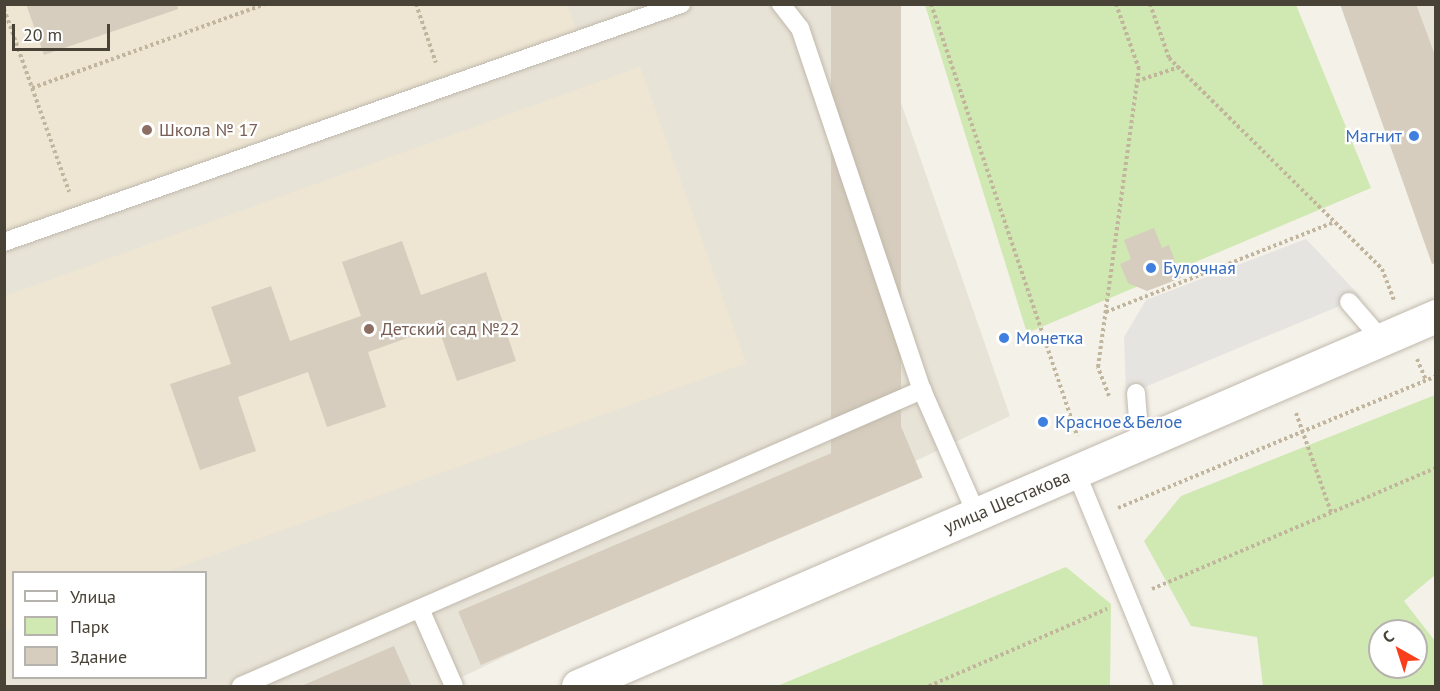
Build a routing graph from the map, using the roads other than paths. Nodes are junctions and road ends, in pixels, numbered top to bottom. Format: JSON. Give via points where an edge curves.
{"nodes":[{"id":1,"x":681,"y":4,"type":"edge"},
{"id":2,"x":781,"y":4,"type":"edge"},
{"id":3,"x":4,"y":242,"type":"edge"},
{"id":4,"x":1349,"y":302,"type":"dead end"},
{"id":5,"x":1436,"y":316,"type":"edge"},
{"id":6,"x":1393,"y":334,"type":"junction"},
{"id":7,"x":921,"y":390,"type":"junction"},
{"id":8,"x":1136,"y":393,"type":"dead end"},
{"id":9,"x":1140,"y":445,"type":"junction"},
{"id":10,"x":1081,"y":470,"type":"junction"},
{"id":11,"x":977,"y":515,"type":"junction"},
{"id":12,"x":420,"y":609,"type":"junction"},
{"id":13,"x":241,"y":687,"type":"edge"},
{"id":14,"x":454,"y":687,"type":"edge"},
{"id":15,"x":578,"y":687,"type":"edge"},
{"id":16,"x":1164,"y":687,"type":"edge"}],
"edges":[{"from":1,"to":3,"type":"lane"},
{"from":2,"to":7,"type":"lane","via":[[800,28]]},
{"from":4,"to":6,"type":"lane"},
{"from":5,"to":6,"type":"street","name":"улица Шестакова"},
{"from":6,"to":9,"type":"street","name":"улица Шестакова"},
{"from":7,"to":11,"type":"lane"},
{"from":7,"to":12,"type":"lane"},
{"from":8,"to":9,"type":"lane"},
{"from":9,"to":10,"type":"street","name":"улица Шестакова"},
{"from":10,"to":11,"type":"street","name":"улица Шестакова"},
{"from":10,"to":16,"type":"lane","via":[[1096,518]]},
{"from":11,"to":15,"type":"street","name":"улица Шестакова"},
{"from":12,"to":13,"type":"lane"},
{"from":12,"to":14,"type":"lane"}]}
